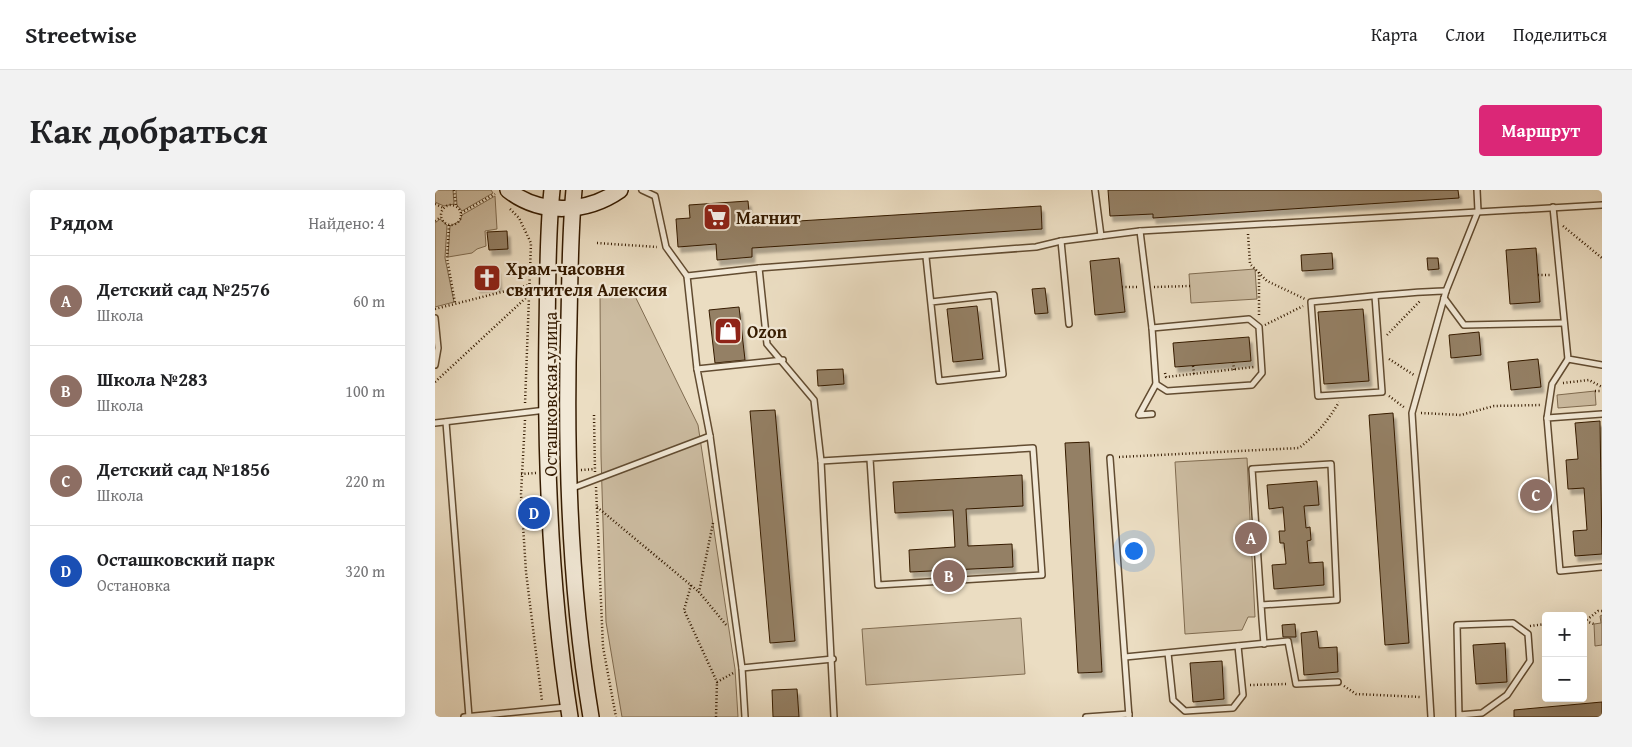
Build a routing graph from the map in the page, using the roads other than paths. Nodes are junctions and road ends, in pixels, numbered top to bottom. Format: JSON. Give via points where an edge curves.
{"nodes":[{"id":1,"x":552,"y":190,"type":"edge"},
{"id":2,"x":574,"y":190,"type":"edge"},
{"id":3,"x":620,"y":190,"type":"edge"},
{"id":4,"x":642,"y":190,"type":"edge"},
{"id":5,"x":1095,"y":190,"type":"edge"},
{"id":6,"x":1477,"y":190,"type":"edge"},
{"id":7,"x":502,"y":195,"type":"edge"},
{"id":8,"x":1602,"y":205,"type":"edge"},
{"id":9,"x":1553,"y":207,"type":"junction"},
{"id":10,"x":550,"y":208,"type":"junction"},
{"id":11,"x":572,"y":208,"type":"junction"},
{"id":12,"x":1478,"y":211,"type":"junction"},
{"id":13,"x":1140,"y":231,"type":"junction"},
{"id":14,"x":1101,"y":236,"type":"junction"},
{"id":15,"x":1061,"y":241,"type":"junction"},
{"id":16,"x":926,"y":257,"type":"junction"},
{"id":17,"x":759,"y":268,"type":"junction"},
{"id":18,"x":687,"y":276,"type":"junction"},
{"id":19,"x":1446,"y":291,"type":"junction"},
{"id":20,"x":1375,"y":296,"type":"junction"},
{"id":21,"x":1444,"y":298,"type":"junction"},
{"id":22,"x":931,"y":302,"type":"junction"},
{"id":23,"x":435,"y":318,"type":"edge"},
{"id":24,"x":1564,"y":323,"type":"junction"},
{"id":25,"x":1069,"y":324,"type":"dead end"},
{"id":26,"x":1152,"y":328,"type":"junction"},
{"id":27,"x":1568,"y":359,"type":"junction"},
{"id":28,"x":783,"y":360,"type":"junction"},
{"id":29,"x":435,"y":365,"type":"edge"},
{"id":30,"x":1602,"y":365,"type":"edge"},
{"id":31,"x":697,"y":369,"type":"junction"},
{"id":32,"x":1156,"y":384,"type":"junction"},
{"id":33,"x":546,"y":410,"type":"junction"},
{"id":34,"x":1152,"y":414,"type":"dead end"},
{"id":35,"x":1602,"y":414,"type":"edge"},
{"id":36,"x":1547,"y":418,"type":"junction"},
{"id":37,"x":446,"y":422,"type":"junction"},
{"id":38,"x":435,"y":423,"type":"edge"},
{"id":39,"x":710,"y":436,"type":"junction"},
{"id":40,"x":1110,"y":458,"type":"road end"},
{"id":41,"x":870,"y":459,"type":"junction"},
{"id":42,"x":821,"y":461,"type":"junction"},
{"id":43,"x":568,"y":489,"type":"junction"},
{"id":44,"x":1602,"y":568,"type":"edge"},
{"id":45,"x":1261,"y":605,"type":"junction"},
{"id":46,"x":1264,"y":644,"type":"junction"},
{"id":47,"x":1238,"y":646,"type":"junction"},
{"id":48,"x":1168,"y":653,"type":"junction"},
{"id":49,"x":1125,"y":657,"type":"junction"},
{"id":50,"x":833,"y":659,"type":"junction"},
{"id":51,"x":742,"y":668,"type":"junction"},
{"id":52,"x":1339,"y":682,"type":"road end"},
{"id":53,"x":569,"y":712,"type":"edge"},
{"id":54,"x":516,"y":714,"type":"edge"},
{"id":55,"x":469,"y":716,"type":"edge"},
{"id":56,"x":1129,"y":716,"type":"edge"},
{"id":57,"x":1459,"y":716,"type":"edge"},
{"id":58,"x":464,"y":717,"type":"edge"},
{"id":59,"x":591,"y":717,"type":"edge"},
{"id":60,"x":745,"y":717,"type":"edge"},
{"id":61,"x":834,"y":717,"type":"edge"},
{"id":62,"x":1086,"y":717,"type":"edge"},
{"id":63,"x":1431,"y":717,"type":"edge"}],
"edges":[{"from":1,"to":10,"type":"main road","name":"Осташковская улица"},
{"from":2,"to":11,"type":"main road","name":"Осташковская улица"},
{"from":3,"to":11,"type":"main road","via":[[589,206]]},
{"from":4,"to":18,"type":"lane","via":[[655,196],[666,247]]},
{"from":5,"to":14,"type":"lane"},
{"from":6,"to":12,"type":"lane"},
{"from":7,"to":10,"type":"main road"},
{"from":8,"to":9,"type":"lane"},
{"from":9,"to":12,"type":"lane"},
{"from":9,"to":24,"type":"lane"},
{"from":10,"to":11,"type":"main road"},
{"from":10,"to":33,"type":"main road","name":"Осташковская улица"},
{"from":11,"to":43,"type":"main road","name":"Осташковская улица","via":[[566,408]]},
{"from":12,"to":13,"type":"lane"},
{"from":12,"to":19,"type":"lane"},
{"from":13,"to":14,"type":"lane"},
{"from":13,"to":26,"type":"lane"},
{"from":14,"to":15,"type":"lane"},
{"from":15,"to":16,"type":"lane","via":[[1036,247]]},
{"from":15,"to":25,"type":"lane"},
{"from":16,"to":17,"type":"lane"},
{"from":16,"to":22,"type":"lane"},
{"from":17,"to":18,"type":"lane"},
{"from":17,"to":28,"type":"lane","via":[[767,344]]},
{"from":18,"to":31,"type":"lane"},
{"from":19,"to":20,"type":"lane"},
{"from":19,"to":21,"type":"lane"},
{"from":20,"to":20,"type":"lane","via":[[1382,392],[1318,396],[1311,302]]},
{"from":21,"to":24,"type":"lane","via":[[1464,325]]},
{"from":21,"to":63,"type":"lane","via":[[1413,413]]},
{"from":22,"to":22,"type":"lane","via":[[939,381],[1003,374],[994,295]]},
{"from":23,"to":29,"type":"lane","via":[[438,348]]},
{"from":24,"to":27,"type":"lane"},
{"from":26,"to":32,"type":"lane"},
{"from":26,"to":32,"type":"lane","via":[[1249,319],[1259,327],[1262,373],[1252,385],[1167,391]]},
{"from":27,"to":30,"type":"lane"},
{"from":27,"to":36,"type":"lane","via":[[1552,384]]},
{"from":28,"to":31,"type":"lane"},
{"from":28,"to":42,"type":"lane","via":[[814,400]]},
{"from":31,"to":39,"type":"lane"},
{"from":32,"to":34,"type":"lane","via":[[1139,415]]},
{"from":33,"to":37,"type":"lane"},
{"from":33,"to":53,"type":"main road","name":"Осташковская улица","via":[[551,534]]},
{"from":35,"to":36,"type":"lane"},
{"from":36,"to":44,"type":"lane","via":[[1560,571]]},
{"from":37,"to":38,"type":"lane"},
{"from":37,"to":55,"type":"lane"},
{"from":39,"to":43,"type":"lane"},
{"from":39,"to":51,"type":"lane"},
{"from":40,"to":49,"type":"lane"},
{"from":41,"to":41,"type":"lane","via":[[1033,448],[1042,575],[878,585]]},
{"from":41,"to":42,"type":"lane"},
{"from":42,"to":50,"type":"lane"},
{"from":43,"to":59,"type":"main road","name":"Осташковская улица","via":[[578,623]]},
{"from":45,"to":45,"type":"lane","via":[[1252,469],[1331,464],[1337,600]]},
{"from":45,"to":46,"type":"lane"},
{"from":46,"to":47,"type":"lane"},
{"from":46,"to":52,"type":"lane","via":[[1288,641],[1296,684]]},
{"from":47,"to":48,"type":"lane"},
{"from":47,"to":48,"type":"lane","via":[[1243,695],[1233,708],[1185,712],[1173,700]]},
{"from":48,"to":49,"type":"lane"},
{"from":49,"to":56,"type":"lane"},
{"from":50,"to":51,"type":"lane"},
{"from":50,"to":61,"type":"lane"},
{"from":51,"to":60,"type":"lane"},
{"from":53,"to":54,"type":"lane","via":[[543,709]]},
{"from":54,"to":55,"type":"lane"},
{"from":55,"to":58,"type":"lane"},
{"from":56,"to":62,"type":"lane"},
{"from":57,"to":57,"type":"lane","via":[[1457,625],[1513,623],[1528,634],[1530,661],[1507,695],[1482,713]]}]}
